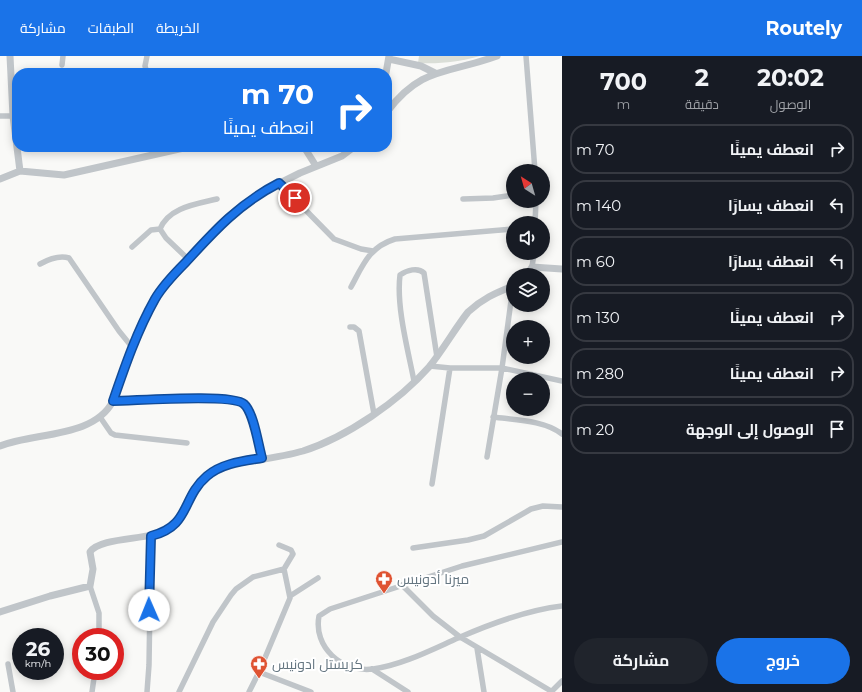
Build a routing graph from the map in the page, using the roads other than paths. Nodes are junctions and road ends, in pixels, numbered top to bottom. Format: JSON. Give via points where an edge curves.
{"nodes":[{"id":1,"x":10,"y":56,"type":"edge"},
{"id":2,"x":62,"y":56,"type":"edge"},
{"id":3,"x":147,"y":56,"type":"edge"},
{"id":4,"x":497,"y":56,"type":"edge"},
{"id":5,"x":526,"y":56,"type":"edge"},
{"id":6,"x":389,"y":57,"type":"edge"},
{"id":7,"x":62,"y":65,"type":"dead end"},
{"id":8,"x":146,"y":68,"type":"edge"},
{"id":9,"x":387,"y":68,"type":"edge"},
{"id":10,"x":435,"y":73,"type":"junction"},
{"id":11,"x":12,"y":96,"type":"edge"},
{"id":12,"x":392,"y":106,"type":"edge"},
{"id":13,"x":0,"y":116,"type":"edge"},
{"id":14,"x":12,"y":116,"type":"edge"},
{"id":15,"x":18,"y":152,"type":"edge"},
{"id":16,"x":166,"y":152,"type":"edge"},
{"id":17,"x":307,"y":152,"type":"edge"},
{"id":18,"x":347,"y":152,"type":"edge"},
{"id":19,"x":534,"y":164,"type":"edge"},
{"id":20,"x":316,"y":166,"type":"junction"},
{"id":21,"x":20,"y":171,"type":"junction"},
{"id":22,"x":0,"y":179,"type":"edge"},
{"id":23,"x":279,"y":183,"type":"junction"},
{"id":24,"x":506,"y":196,"type":"edge"},
{"id":25,"x":463,"y":198,"type":"dead end"},
{"id":26,"x":217,"y":199,"type":"dead end"},
{"id":27,"x":160,"y":230,"type":"junction"},
{"id":28,"x":506,"y":230,"type":"edge"},
{"id":29,"x":132,"y":247,"type":"dead end"},
{"id":30,"x":372,"y":251,"type":"junction"},
{"id":31,"x":188,"y":259,"type":"junction"},
{"id":32,"x":533,"y":260,"type":"edge"},
{"id":33,"x":40,"y":264,"type":"dead end"},
{"id":34,"x":532,"y":267,"type":"joint"},
{"id":35,"x":562,"y":269,"type":"edge"},
{"id":36,"x":351,"y":287,"type":"dead end"},
{"id":37,"x":506,"y":289,"type":"edge"},
{"id":38,"x":510,"y":312,"type":"edge"},
{"id":39,"x":350,"y":327,"type":"dead end"},
{"id":40,"x":132,"y":347,"type":"junction"},
{"id":41,"x":437,"y":357,"type":"junction"},
{"id":42,"x":430,"y":366,"type":"junction"},
{"id":43,"x":450,"y":368,"type":"junction"},
{"id":44,"x":502,"y":368,"type":"junction"},
{"id":45,"x":562,"y":381,"type":"edge"},
{"id":46,"x":414,"y":382,"type":"junction"},
{"id":47,"x":113,"y":401,"type":"junction"},
{"id":48,"x":374,"y":414,"type":"junction"},
{"id":49,"x":100,"y":417,"type":"junction"},
{"id":50,"x":493,"y":417,"type":"junction"},
{"id":51,"x":562,"y":434,"type":"edge"},
{"id":52,"x":187,"y":442,"type":"dead end"},
{"id":53,"x":0,"y":446,"type":"edge"},
{"id":54,"x":487,"y":457,"type":"dead end"},
{"id":55,"x":262,"y":458,"type":"junction"},
{"id":56,"x":432,"y":484,"type":"dead end"},
{"id":57,"x":562,"y":507,"type":"edge"},
{"id":58,"x":151,"y":536,"type":"junction"},
{"id":59,"x":562,"y":542,"type":"edge"},
{"id":60,"x":279,"y":545,"type":"dead end"},
{"id":61,"x":413,"y":548,"type":"dead end"},
{"id":62,"x":284,"y":570,"type":"junction"},
{"id":63,"x":318,"y":578,"type":"dead end"},
{"id":64,"x":402,"y":585,"type":"junction"},
{"id":65,"x":90,"y":586,"type":"junction"},
{"id":66,"x":290,"y":596,"type":"junction"},
{"id":67,"x":562,"y":606,"type":"edge"},
{"id":68,"x":0,"y":612,"type":"edge"},
{"id":69,"x":99,"y":628,"type":"edge"},
{"id":70,"x":460,"y":637,"type":"junction"},
{"id":71,"x":477,"y":648,"type":"junction"},
{"id":72,"x":8,"y":664,"type":"dead end"},
{"id":73,"x":372,"y":670,"type":"junction"},
{"id":74,"x":259,"y":672,"type":"junction"},
{"id":75,"x":94,"y":680,"type":"edge"},
{"id":76,"x":562,"y":681,"type":"edge"},
{"id":77,"x":551,"y":691,"type":"edge"},
{"id":78,"x":13,"y":692,"type":"edge"},
{"id":79,"x":92,"y":692,"type":"edge"},
{"id":80,"x":147,"y":692,"type":"edge"},
{"id":81,"x":179,"y":692,"type":"edge"},
{"id":82,"x":249,"y":692,"type":"edge"},
{"id":83,"x":311,"y":692,"type":"edge"},
{"id":84,"x":408,"y":692,"type":"edge"},
{"id":85,"x":484,"y":692,"type":"edge"}],
"edges":[{"from":1,"to":11,"type":"street"},
{"from":2,"to":7,"type":"street"},
{"from":3,"to":8,"type":"street"},
{"from":4,"to":10,"type":"street"},
{"from":5,"to":19,"type":"street"},
{"from":6,"to":9,"type":"street"},
{"from":6,"to":10,"type":"street","via":[[421,66]]},
{"from":10,"to":12,"type":"street","via":[[418,81]]},
{"from":13,"to":14,"type":"street"},
{"from":15,"to":21,"type":"street"},
{"from":16,"to":21,"type":"street","via":[[64,175]]},
{"from":17,"to":20,"type":"street"},
{"from":18,"to":20,"type":"street"},
{"from":20,"to":23,"type":"street"},
{"from":21,"to":22,"type":"street"},
{"from":23,"to":30,"type":"street","via":[[334,239]]},
{"from":23,"to":31,"type":"street","via":[[236,210]]},
{"from":24,"to":25,"type":"street"},
{"from":26,"to":27,"type":"street","via":[[181,209],[164,221]]},
{"from":27,"to":29,"type":"street","via":[[151,230]]},
{"from":27,"to":31,"type":"street"},
{"from":28,"to":30,"type":"street","via":[[395,239],[383,243]]},
{"from":30,"to":36,"type":"street"},
{"from":31,"to":40,"type":"street","via":[[156,297]]},
{"from":32,"to":34,"type":"street"},
{"from":33,"to":40,"type":"street","via":[[62,256],[69,258]]},
{"from":34,"to":35,"type":"street"},
{"from":37,"to":41,"type":"street","via":[[488,296],[468,312]]},
{"from":38,"to":44,"type":"street"},
{"from":39,"to":48,"type":"street","via":[[359,331]]},
{"from":40,"to":47,"type":"street"},
{"from":41,"to":42,"type":"street"},
{"from":41,"to":46,"type":"street","via":[[424,273],[417,270],[404,272],[399,280]]},
{"from":42,"to":43,"type":"street"},
{"from":42,"to":46,"type":"street"},
{"from":43,"to":44,"type":"street"},
{"from":43,"to":56,"type":"street"},
{"from":44,"to":45,"type":"street"},
{"from":44,"to":50,"type":"street"},
{"from":46,"to":48,"type":"street"},
{"from":47,"to":49,"type":"street"},
{"from":47,"to":55,"type":"street","via":[[222,399],[241,402],[248,409]]},
{"from":48,"to":55,"type":"street","via":[[316,446]]},
{"from":49,"to":52,"type":"street","via":[[115,435]]},
{"from":49,"to":53,"type":"street","via":[[76,429],[33,436]]},
{"from":50,"to":51,"type":"street","via":[[543,425]]},
{"from":50,"to":54,"type":"street"},
{"from":55,"to":58,"type":"street","via":[[228,465],[208,475],[195,489],[176,524]]},
{"from":57,"to":61,"type":"street","via":[[543,506],[531,509],[484,536]]},
{"from":58,"to":65,"type":"street","via":[[110,542],[94,548],[90,552],[93,569]]},
{"from":58,"to":80,"type":"street"},
{"from":59,"to":64,"type":"street","via":[[462,566]]},
{"from":60,"to":62,"type":"street","via":[[293,554]]},
{"from":62,"to":66,"type":"street"},
{"from":62,"to":81,"type":"street","via":[[253,577],[236,589],[213,622]]},
{"from":63,"to":66,"type":"street"},
{"from":64,"to":70,"type":"street","via":[[433,616]]},
{"from":64,"to":73,"type":"street","via":[[330,609],[319,616],[320,635],[332,657],[350,667]]},
{"from":65,"to":68,"type":"street"},
{"from":65,"to":69,"type":"street","via":[[100,613]]},
{"from":66,"to":74,"type":"street"},
{"from":67,"to":70,"type":"street","via":[[525,614]]},
{"from":70,"to":71,"type":"street"},
{"from":70,"to":73,"type":"street","via":[[406,660]]},
{"from":71,"to":77,"type":"street"},
{"from":71,"to":85,"type":"street"},
{"from":72,"to":78,"type":"street"},
{"from":73,"to":84,"type":"street"},
{"from":74,"to":82,"type":"street"},
{"from":74,"to":83,"type":"street"},
{"from":75,"to":79,"type":"street"},
{"from":76,"to":77,"type":"street"}]}
